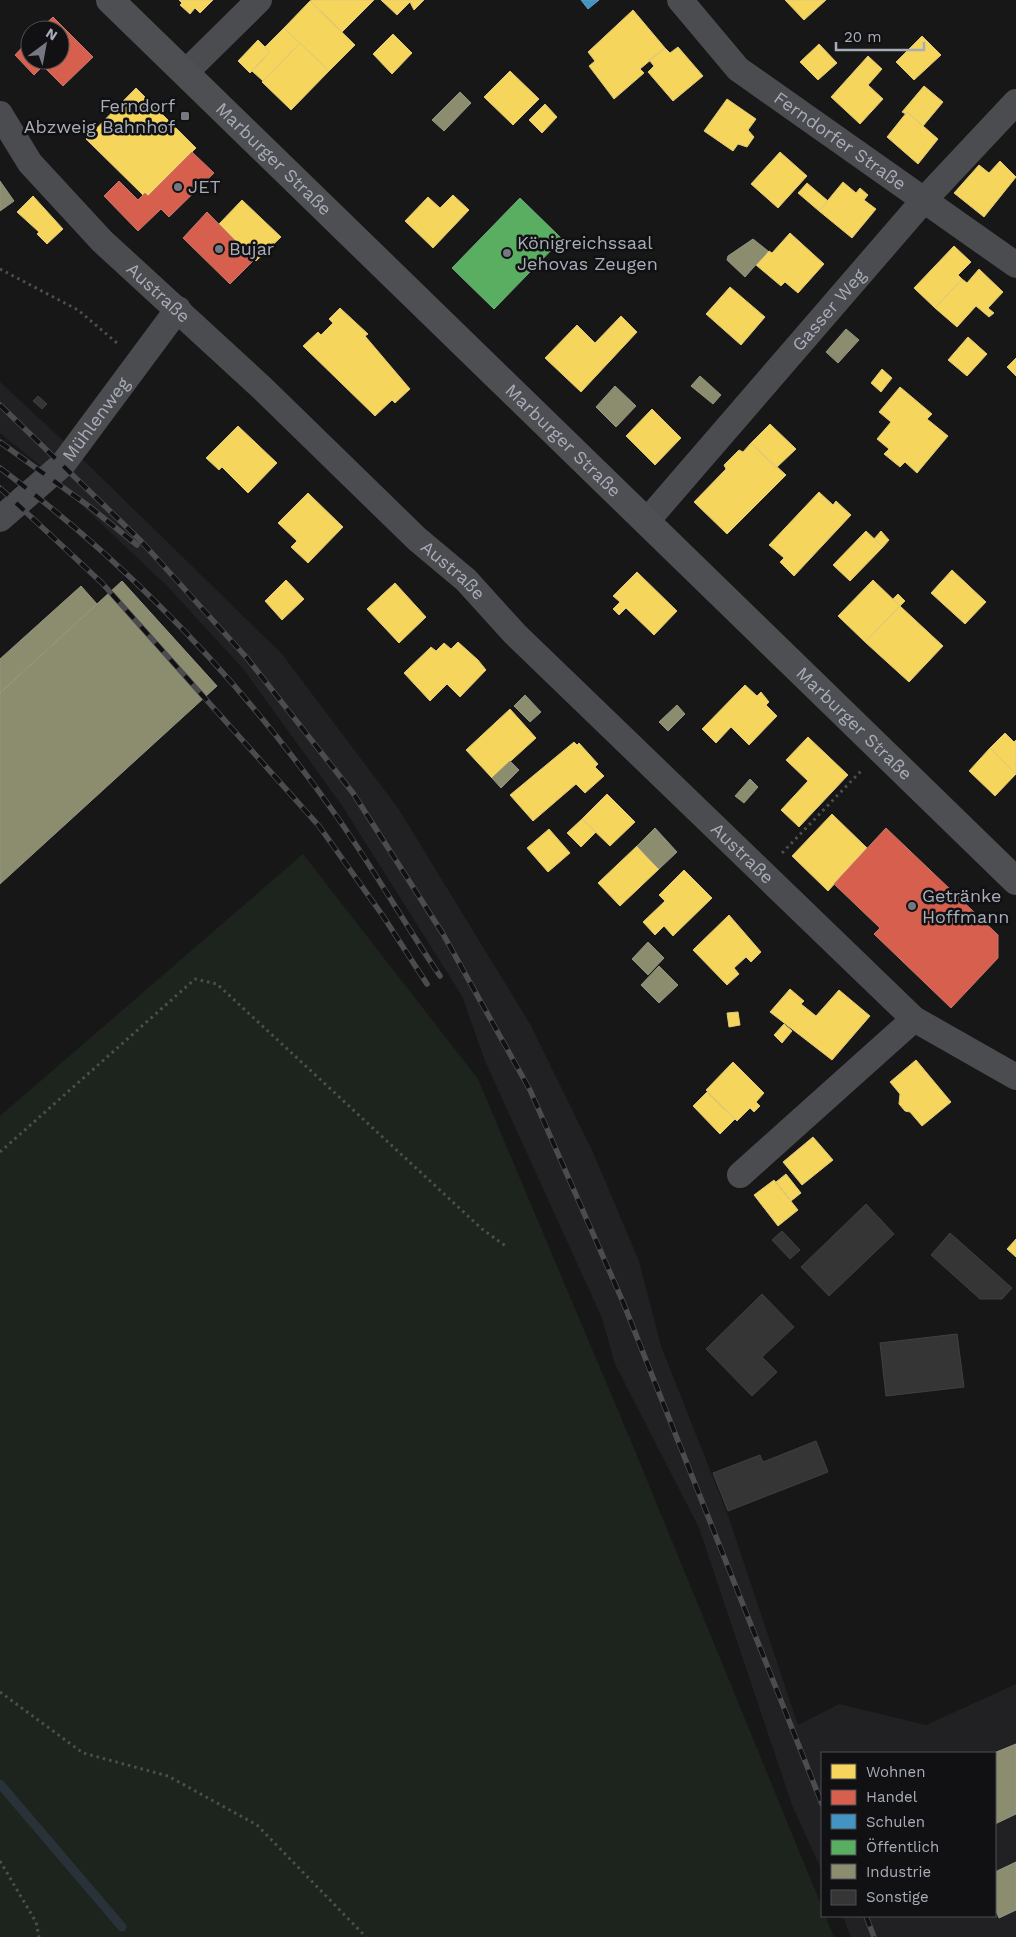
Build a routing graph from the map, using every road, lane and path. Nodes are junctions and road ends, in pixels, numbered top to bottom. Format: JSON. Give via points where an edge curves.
{"nodes":[{"id":1,"x":110,"y":0,"type":"edge"},
{"id":2,"x":259,"y":0,"type":"edge"},
{"id":3,"x":680,"y":0,"type":"edge"},
{"id":4,"x":186,"y":72,"type":"junction"},
{"id":5,"x":1016,"y":102,"type":"edge"},
{"id":6,"x":0,"y":114,"type":"edge"},
{"id":7,"x":924,"y":200,"type":"junction"},
{"id":8,"x":1016,"y":265,"type":"edge"},
{"id":9,"x":0,"y":269,"type":"edge"},
{"id":10,"x":178,"y":309,"type":"junction"},
{"id":11,"x":139,"y":362,"type":"junction"},
{"id":12,"x":0,"y":519,"type":"edge"},
{"id":13,"x":646,"y":522,"type":"junction"},
{"id":14,"x":881,"y":751,"type":"junction"},
{"id":15,"x":762,"y":875,"type":"junction"},
{"id":16,"x":1016,"y":881,"type":"edge"},
{"id":17,"x":914,"y":1019,"type":"junction"},
{"id":18,"x":1016,"y":1077,"type":"edge"},
{"id":19,"x":0,"y":1152,"type":"edge"},
{"id":20,"x":740,"y":1175,"type":"dead end"},
{"id":21,"x":507,"y":1247,"type":"dead end"},
{"id":22,"x":0,"y":1692,"type":"edge"},
{"id":23,"x":0,"y":1861,"type":"edge"},
{"id":24,"x":38,"y":1937,"type":"edge"},
{"id":25,"x":366,"y":1937,"type":"edge"}],
"edges":[{"from":1,"to":4,"type":"main road","name":"Marburger Straße"},
{"from":2,"to":4,"type":"street"},
{"from":3,"to":7,"type":"street","name":"Ferndorfer Straße","via":[[738,69]]},
{"from":4,"to":13,"type":"main road","name":"Marburger Straße"},
{"from":5,"to":7,"type":"street","name":"Gasser Weg"},
{"from":6,"to":10,"type":"street","name":"Austraße","via":[[30,163],[102,241]]},
{"from":7,"to":8,"type":"street","name":"Ferndorfer Straße"},
{"from":7,"to":13,"type":"street","name":"Gasser Weg"},
{"from":9,"to":11,"type":"path","via":[[78,310]]},
{"from":10,"to":11,"type":"street","name":"Mühlenweg"},
{"from":10,"to":15,"type":"street","name":"Austraße","via":[[417,539],[466,580],[515,634]]},
{"from":11,"to":12,"type":"street","name":"Mühlenweg","via":[[62,464]]},
{"from":13,"to":14,"type":"main road","name":"Marburger Straße"},
{"from":14,"to":15,"type":"path"},
{"from":14,"to":16,"type":"main road","name":"Marburger Straße"},
{"from":15,"to":17,"type":"street","name":"Austraße"},
{"from":17,"to":18,"type":"street","name":"Austraße"},
{"from":17,"to":20,"type":"street"},
{"from":19,"to":21,"type":"path","via":[[195,979],[218,984],[482,1229]]},
{"from":22,"to":25,"type":"path","via":[[83,1753],[168,1776],[257,1825]]},
{"from":23,"to":24,"type":"path","via":[[36,1922]]}]}
